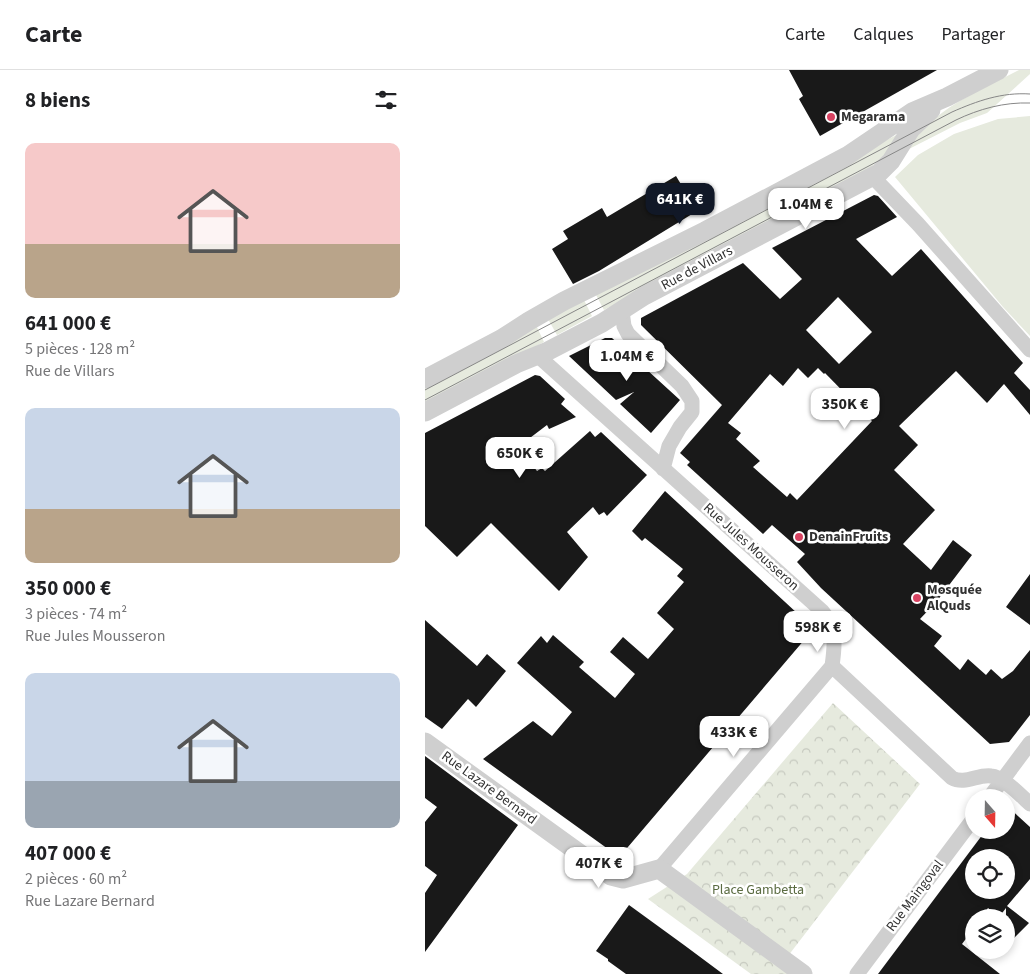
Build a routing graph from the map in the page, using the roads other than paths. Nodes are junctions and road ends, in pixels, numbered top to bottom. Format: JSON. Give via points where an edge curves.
{"nodes":[{"id":1,"x":999,"y":70,"type":"edge"},
{"id":2,"x":947,"y":97,"type":"junction"},
{"id":3,"x":872,"y":176,"type":"junction"},
{"id":4,"x":622,"y":311,"type":"junction"},
{"id":5,"x":1030,"y":350,"type":"edge"},
{"id":6,"x":537,"y":355,"type":"junction"},
{"id":7,"x":425,"y":379,"type":"edge"},
{"id":8,"x":425,"y":412,"type":"edge"},
{"id":9,"x":663,"y":470,"type":"junction"},
{"id":10,"x":832,"y":666,"type":"junction"},
{"id":11,"x":425,"y":742,"type":"edge"},
{"id":12,"x":1030,"y":743,"type":"edge"},
{"id":13,"x":1002,"y":780,"type":"junction"},
{"id":14,"x":996,"y":789,"type":"edge"},
{"id":15,"x":1030,"y":804,"type":"edge"},
{"id":16,"x":965,"y":830,"type":"edge"},
{"id":17,"x":659,"y":869,"type":"junction"},
{"id":18,"x":803,"y":974,"type":"edge"},
{"id":19,"x":857,"y":974,"type":"edge"}],
"edges":[{"from":1,"to":2,"type":"street","name":"Rue de Villars"},
{"from":2,"to":3,"type":"street","name":"Rue de Villars","via":[[911,129],[887,165]]},
{"from":2,"to":7,"type":"street","name":"Rue de Villars","via":[[912,112],[838,161],[557,305]]},
{"from":3,"to":4,"type":"street","name":"Rue de Villars"},
{"from":3,"to":5,"type":"street"},
{"from":4,"to":6,"type":"street","name":"Rue de Villars"},
{"from":4,"to":9,"type":"street","via":[[628,334],[682,386],[692,401],[692,412],[669,446]]},
{"from":6,"to":8,"type":"street","name":"Rue de Villars"},
{"from":6,"to":9,"type":"street","name":"Rue Jules Mousseron"},
{"from":9,"to":10,"type":"street","name":"Rue Jules Mousseron","via":[[822,611],[830,622],[834,637]]},
{"from":10,"to":13,"type":"street","via":[[952,778],[961,781],[991,776]]},
{"from":10,"to":17,"type":"street"},
{"from":11,"to":17,"type":"street","name":"Rue Lazare Bernard","via":[[611,876],[623,879]]},
{"from":12,"to":13,"type":"street"},
{"from":13,"to":14,"type":"street"},
{"from":13,"to":15,"type":"street"},
{"from":16,"to":19,"type":"street","name":"Rue Maingoval"},
{"from":17,"to":18,"type":"street"}]}
